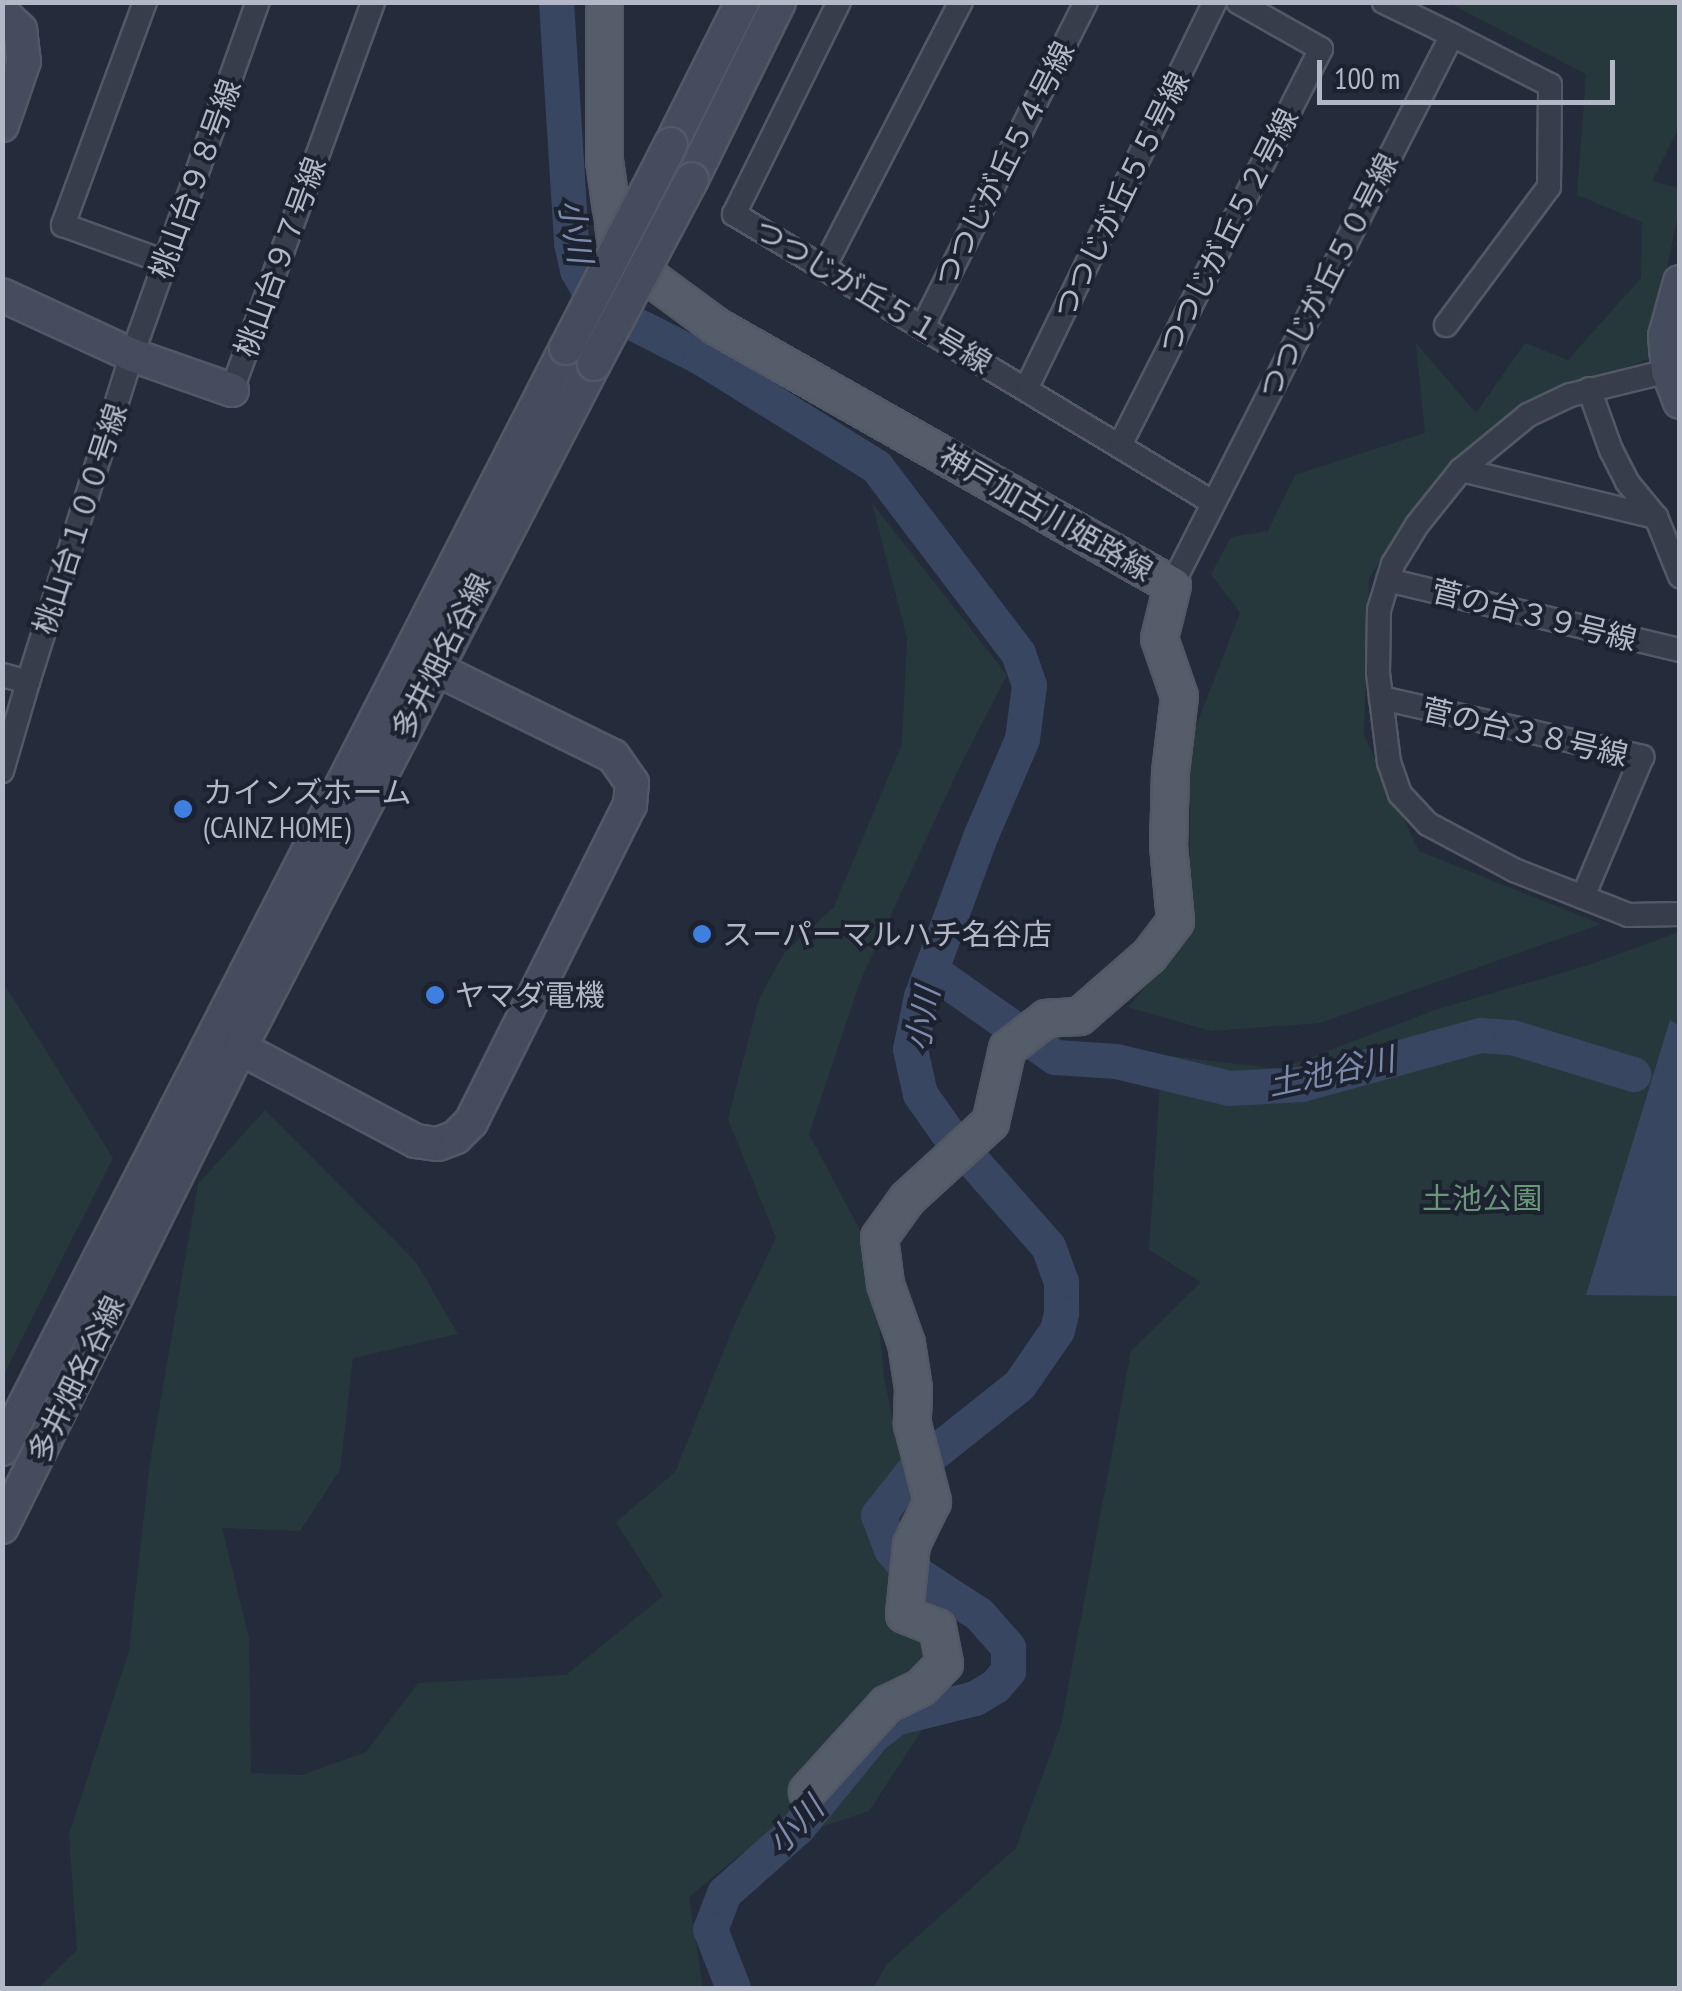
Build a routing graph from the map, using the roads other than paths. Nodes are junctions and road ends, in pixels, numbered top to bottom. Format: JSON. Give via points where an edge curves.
{"nodes":[{"id":1,"x":145,"y":2,"type":"edge"},
{"id":2,"x":258,"y":2,"type":"edge"},
{"id":3,"x":373,"y":2,"type":"edge"},
{"id":4,"x":604,"y":2,"type":"edge"},
{"id":5,"x":742,"y":2,"type":"edge"},
{"id":6,"x":779,"y":2,"type":"edge"},
{"id":7,"x":839,"y":2,"type":"edge"},
{"id":8,"x":961,"y":2,"type":"edge"},
{"id":9,"x":1086,"y":2,"type":"edge"},
{"id":10,"x":1214,"y":2,"type":"edge"},
{"id":11,"x":1238,"y":2,"type":"edge"},
{"id":12,"x":1384,"y":2,"type":"edge"},
{"id":13,"x":2,"y":12,"type":"edge"},
{"id":14,"x":1452,"y":35,"type":"junction"},
{"id":15,"x":2,"y":125,"type":"edge"},
{"id":16,"x":165,"y":262,"type":"junction"},
{"id":17,"x":822,"y":268,"type":"junction"},
{"id":18,"x":1680,"y":282,"type":"edge"},
{"id":19,"x":2,"y":296,"type":"edge"},
{"id":20,"x":1446,"y":325,"type":"dead end"},
{"id":21,"x":922,"y":326,"type":"junction"},
{"id":22,"x":1672,"y":338,"type":"edge"},
{"id":23,"x":132,"y":355,"type":"junction"},
{"id":24,"x":580,"y":356,"type":"junction"},
{"id":25,"x":1027,"y":387,"type":"junction"},
{"id":26,"x":1674,"y":387,"type":"edge"},
{"id":27,"x":1589,"y":389,"type":"junction"},
{"id":28,"x":232,"y":390,"type":"joint"},
{"id":29,"x":1120,"y":444,"type":"junction"},
{"id":30,"x":1460,"y":470,"type":"junction"},
{"id":31,"x":1212,"y":502,"type":"junction"},
{"id":32,"x":1656,"y":517,"type":"junction"},
{"id":33,"x":1680,"y":576,"type":"edge"},
{"id":34,"x":1388,"y":580,"type":"junction"},
{"id":35,"x":1172,"y":585,"type":"junction"},
{"id":36,"x":1680,"y":650,"type":"edge"},
{"id":37,"x":422,"y":662,"type":"junction"},
{"id":38,"x":2,"y":675,"type":"edge"},
{"id":39,"x":28,"y":682,"type":"junction"},
{"id":40,"x":1381,"y":698,"type":"junction"},
{"id":41,"x":2,"y":770,"type":"edge"},
{"id":42,"x":1583,"y":897,"type":"junction"},
{"id":43,"x":1680,"y":914,"type":"edge"},
{"id":44,"x":240,"y":1048,"type":"junction"},
{"id":45,"x":2,"y":1449,"type":"edge"},
{"id":46,"x":2,"y":1527,"type":"edge"},
{"id":47,"x":807,"y":1790,"type":"dead end"}],
"edges":[{"from":1,"to":16,"type":"street","via":[[63,225]]},
{"from":2,"to":16,"type":"street","name":"桃山台９８号線"},
{"from":3,"to":28,"type":"street","name":"桃山台９７号線"},
{"from":4,"to":35,"type":"main road","name":"神戸加古川姫路線","via":[[604,160],[617,252],[716,326]]},
{"from":5,"to":24,"type":"street","name":"多井畑名谷線","bridge":true,"via":[[671,144]]},
{"from":6,"to":24,"type":"street","name":"多井畑名谷線","bridge":true,"via":[[692,179]]},
{"from":7,"to":17,"type":"street","name":"つつじが丘５１号線","via":[[734,214]]},
{"from":8,"to":17,"type":"street"},
{"from":9,"to":21,"type":"street","name":"つつじが丘５４号線"},
{"from":10,"to":25,"type":"street","name":"つつじが丘５５号線"},
{"from":11,"to":29,"type":"street","name":"つつじが丘５２号線","via":[[1321,49]]},
{"from":12,"to":14,"type":"street"},
{"from":13,"to":15,"type":"street","via":[[20,30],[24,61]]},
{"from":14,"to":20,"type":"street","via":[[1550,85],[1549,188]]},
{"from":14,"to":31,"type":"street","name":"つつじが丘５０号線"},
{"from":16,"to":23,"type":"street","name":"桃山台９８号線"},
{"from":17,"to":21,"type":"street","name":"つつじが丘５１号線"},
{"from":18,"to":22,"type":"street"},
{"from":19,"to":23,"type":"street","name":"桃山台９７号線"},
{"from":21,"to":25,"type":"street","name":"つつじが丘５１号線"},
{"from":22,"to":26,"type":"street"},
{"from":23,"to":28,"type":"street","name":"桃山台９７号線"},
{"from":23,"to":39,"type":"street","name":"桃山台１００号線"},
{"from":24,"to":37,"type":"street","name":"多井畑名谷線"},
{"from":25,"to":29,"type":"street","name":"つつじが丘５１号線"},
{"from":26,"to":27,"type":"street"},
{"from":27,"to":30,"type":"street","via":[[1528,416]]},
{"from":27,"to":32,"type":"street","via":[[1627,482]]},
{"from":29,"to":31,"type":"street","name":"つつじが丘５１号線"},
{"from":30,"to":32,"type":"street"},
{"from":30,"to":34,"type":"street","via":[[1416,525]]},
{"from":31,"to":35,"type":"street","name":"つつじが丘５０号線"},
{"from":32,"to":33,"type":"street"},
{"from":34,"to":36,"type":"street","name":"菅の台３９号線"},
{"from":34,"to":40,"type":"street","via":[[1379,610]]},
{"from":35,"to":47,"type":"main road","name":"神戸加古川姫路線","via":[[1159,638],[1179,696],[1169,808],[1175,922],[1149,955],[1079,1016],[1046,1018],[1007,1048],[990,1122],[908,1198],[879,1238],[906,1342],[912,1424],[932,1501],[908,1569],[904,1614],[937,1627],[944,1664],[921,1687],[886,1704]]},
{"from":37,"to":44,"type":"street","name":"多井畑名谷線"},
{"from":37,"to":44,"type":"street","via":[[614,756],[632,783],[630,805],[471,1122],[456,1137],[416,1142]]},
{"from":37,"to":45,"type":"street","name":"多井畑名谷線"},
{"from":38,"to":39,"type":"street"},
{"from":39,"to":41,"type":"street","name":"桃山台１００号線"},
{"from":40,"to":42,"type":"street","via":[[1388,762],[1400,794],[1428,824]]},
{"from":40,"to":42,"type":"street","name":"菅の台３８号線","via":[[1642,758]]},
{"from":42,"to":43,"type":"street","via":[[1628,915]]},
{"from":44,"to":46,"type":"street","name":"多井畑名谷線"}]}
